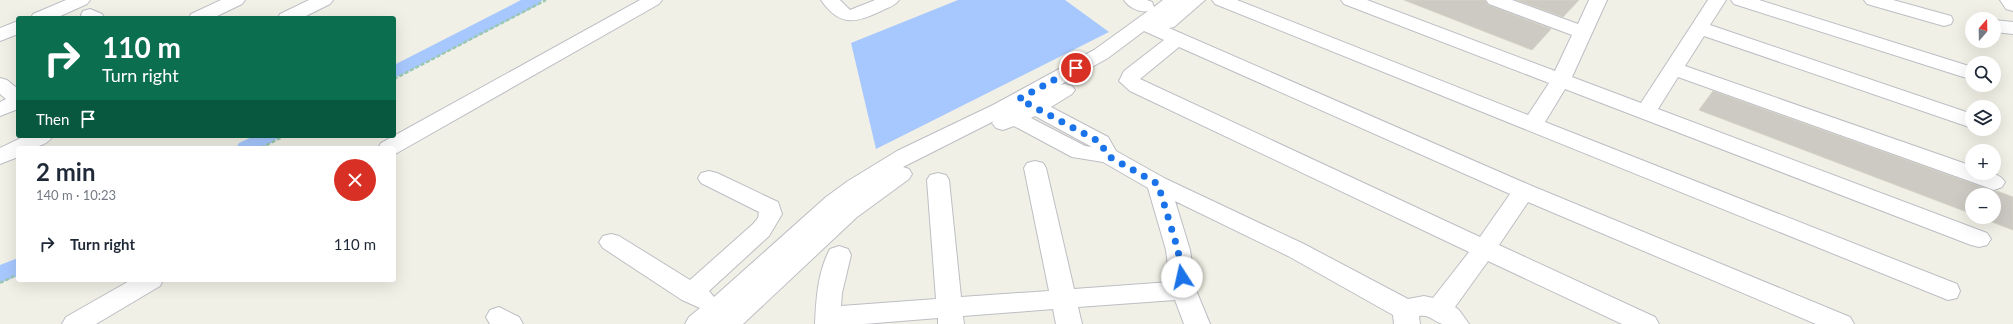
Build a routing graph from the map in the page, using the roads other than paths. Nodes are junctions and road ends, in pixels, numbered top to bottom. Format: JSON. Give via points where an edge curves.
{"nodes":[{"id":1,"x":38,"y":0,"type":"edge"},
{"id":2,"x":236,"y":0,"type":"edge"},
{"id":3,"x":324,"y":0,"type":"edge"},
{"id":4,"x":653,"y":0,"type":"edge"},
{"id":5,"x":830,"y":0,"type":"edge"},
{"id":6,"x":890,"y":0,"type":"edge"},
{"id":7,"x":1175,"y":0,"type":"edge"},
{"id":8,"x":1196,"y":0,"type":"edge"},
{"id":9,"x":1221,"y":0,"type":"edge"},
{"id":10,"x":1350,"y":0,"type":"edge"},
{"id":11,"x":1495,"y":0,"type":"edge"},
{"id":12,"x":1598,"y":0,"type":"edge"},
{"id":13,"x":1716,"y":0,"type":"edge"},
{"id":14,"x":1740,"y":0,"type":"edge"},
{"id":15,"x":1873,"y":0,"type":"edge"},
{"id":16,"x":2009,"y":0,"type":"edge"},
{"id":17,"x":2013,"y":5,"type":"edge"},
{"id":18,"x":59,"y":10,"type":"junction"},
{"id":19,"x":89,"y":11,"type":"edge"},
{"id":20,"x":1144,"y":15,"type":"edge"},
{"id":21,"x":45,"y":16,"type":"edge"},
{"id":22,"x":202,"y":16,"type":"edge"},
{"id":23,"x":291,"y":16,"type":"edge"},
{"id":24,"x":1944,"y":20,"type":"dead end"},
{"id":25,"x":2001,"y":27,"type":"edge"},
{"id":26,"x":16,"y":28,"type":"edge"},
{"id":27,"x":1699,"y":28,"type":"junction"},
{"id":28,"x":2013,"y":28,"type":"edge"},
{"id":29,"x":1583,"y":32,"type":"junction"},
{"id":30,"x":0,"y":35,"type":"edge"},
{"id":31,"x":1177,"y":39,"type":"junction"},
{"id":32,"x":1674,"y":68,"type":"junction"},
{"id":33,"x":1965,"y":71,"type":"edge"},
{"id":34,"x":1561,"y":80,"type":"junction"},
{"id":35,"x":0,"y":84,"type":"edge"},
{"id":36,"x":16,"y":98,"type":"edge"},
{"id":37,"x":16,"y":101,"type":"edge"},
{"id":38,"x":1017,"y":108,"type":"junction"},
{"id":39,"x":0,"y":110,"type":"edge"},
{"id":40,"x":1646,"y":111,"type":"junction"},
{"id":41,"x":1965,"y":119,"type":"edge"},
{"id":42,"x":1533,"y":124,"type":"junction"},
{"id":43,"x":39,"y":138,"type":"edge"},
{"id":44,"x":26,"y":146,"type":"edge"},
{"id":45,"x":393,"y":146,"type":"edge"},
{"id":46,"x":1035,"y":168,"type":"dead end"},
{"id":47,"x":709,"y":178,"type":"dead end"},
{"id":48,"x":938,"y":180,"type":"dead end"},
{"id":49,"x":1994,"y":182,"type":"dead end"},
{"id":50,"x":1158,"y":184,"type":"junction"},
{"id":51,"x":1524,"y":190,"type":"junction"},
{"id":52,"x":1979,"y":239,"type":"dead end"},
{"id":53,"x":611,"y":242,"type":"dead end"},
{"id":54,"x":1484,"y":249,"type":"junction"},
{"id":55,"x":839,"y":255,"type":"dead end"},
{"id":56,"x":148,"y":282,"type":"edge"},
{"id":57,"x":1184,"y":290,"type":"junction"},
{"id":58,"x":1948,"y":291,"type":"dead end"},
{"id":59,"x":691,"y":292,"type":"junction"},
{"id":60,"x":1065,"y":299,"type":"junction"},
{"id":61,"x":950,"y":316,"type":"edge"},
{"id":62,"x":1448,"y":316,"type":"edge"},
{"id":63,"x":1407,"y":318,"type":"edge"},
{"id":64,"x":714,"y":319,"type":"edge"},
{"id":65,"x":828,"y":320,"type":"edge"},
{"id":66,"x":74,"y":324,"type":"edge"},
{"id":67,"x":1069,"y":324,"type":"edge"},
{"id":68,"x":1197,"y":324,"type":"edge"},
{"id":69,"x":1646,"y":324,"type":"edge"},
{"id":70,"x":1841,"y":324,"type":"edge"}],
"edges":[{"from":1,"to":18,"type":"street"},
{"from":2,"to":22,"type":"street"},
{"from":3,"to":23,"type":"street"},
{"from":4,"to":45,"type":"street"},
{"from":5,"to":6,"type":"street","via":[[848,15],[857,14]]},
{"from":7,"to":20,"type":"street"},
{"from":8,"to":20,"type":"street"},
{"from":9,"to":42,"type":"street"},
{"from":10,"to":34,"type":"street"},
{"from":11,"to":29,"type":"street"},
{"from":12,"to":29,"type":"street"},
{"from":13,"to":27,"type":"street"},
{"from":14,"to":33,"type":"street"},
{"from":15,"to":24,"type":"street"},
{"from":16,"to":17,"type":"street"},
{"from":18,"to":19,"type":"street"},
{"from":18,"to":21,"type":"street"},
{"from":20,"to":31,"type":"street"},
{"from":20,"to":38,"type":"street","via":[[1116,60]]},
{"from":25,"to":28,"type":"street"},
{"from":26,"to":30,"type":"street"},
{"from":27,"to":32,"type":"street"},
{"from":27,"to":41,"type":"street"},
{"from":29,"to":34,"type":"street"},
{"from":31,"to":51,"type":"street"},
{"from":31,"to":54,"type":"street","via":[[1131,75],[1129,81],[1151,94]]},
{"from":32,"to":40,"type":"street"},
{"from":32,"to":49,"type":"street"},
{"from":34,"to":40,"type":"street"},
{"from":34,"to":42,"type":"street"},
{"from":35,"to":36,"type":"street"},
{"from":37,"to":39,"type":"street"},
{"from":38,"to":50,"type":"street","via":[[1080,152],[1108,156]]},
{"from":38,"to":64,"type":"street","via":[[879,171],[842,207]]},
{"from":40,"to":52,"type":"street"},
{"from":42,"to":58,"type":"street"},
{"from":43,"to":44,"type":"street"},
{"from":46,"to":60,"type":"street"},
{"from":47,"to":59,"type":"street","via":[[770,208],[772,213],[762,230]]},
{"from":48,"to":61,"type":"street"},
{"from":50,"to":57,"type":"street","via":[[1178,250]]},
{"from":50,"to":63,"type":"street","via":[[1296,250]]},
{"from":51,"to":54,"type":"street"},
{"from":51,"to":70,"type":"street"},
{"from":53,"to":59,"type":"street"},
{"from":54,"to":62,"type":"street"},
{"from":54,"to":69,"type":"street"},
{"from":55,"to":65,"type":"street","via":[[829,293]]},
{"from":56,"to":66,"type":"street"},
{"from":57,"to":60,"type":"street"},
{"from":57,"to":68,"type":"street"},
{"from":59,"to":64,"type":"street"},
{"from":60,"to":61,"type":"street"},
{"from":60,"to":67,"type":"street"},
{"from":61,"to":65,"type":"street"},
{"from":62,"to":63,"type":"street","via":[[1433,306],[1419,306]]}]}
